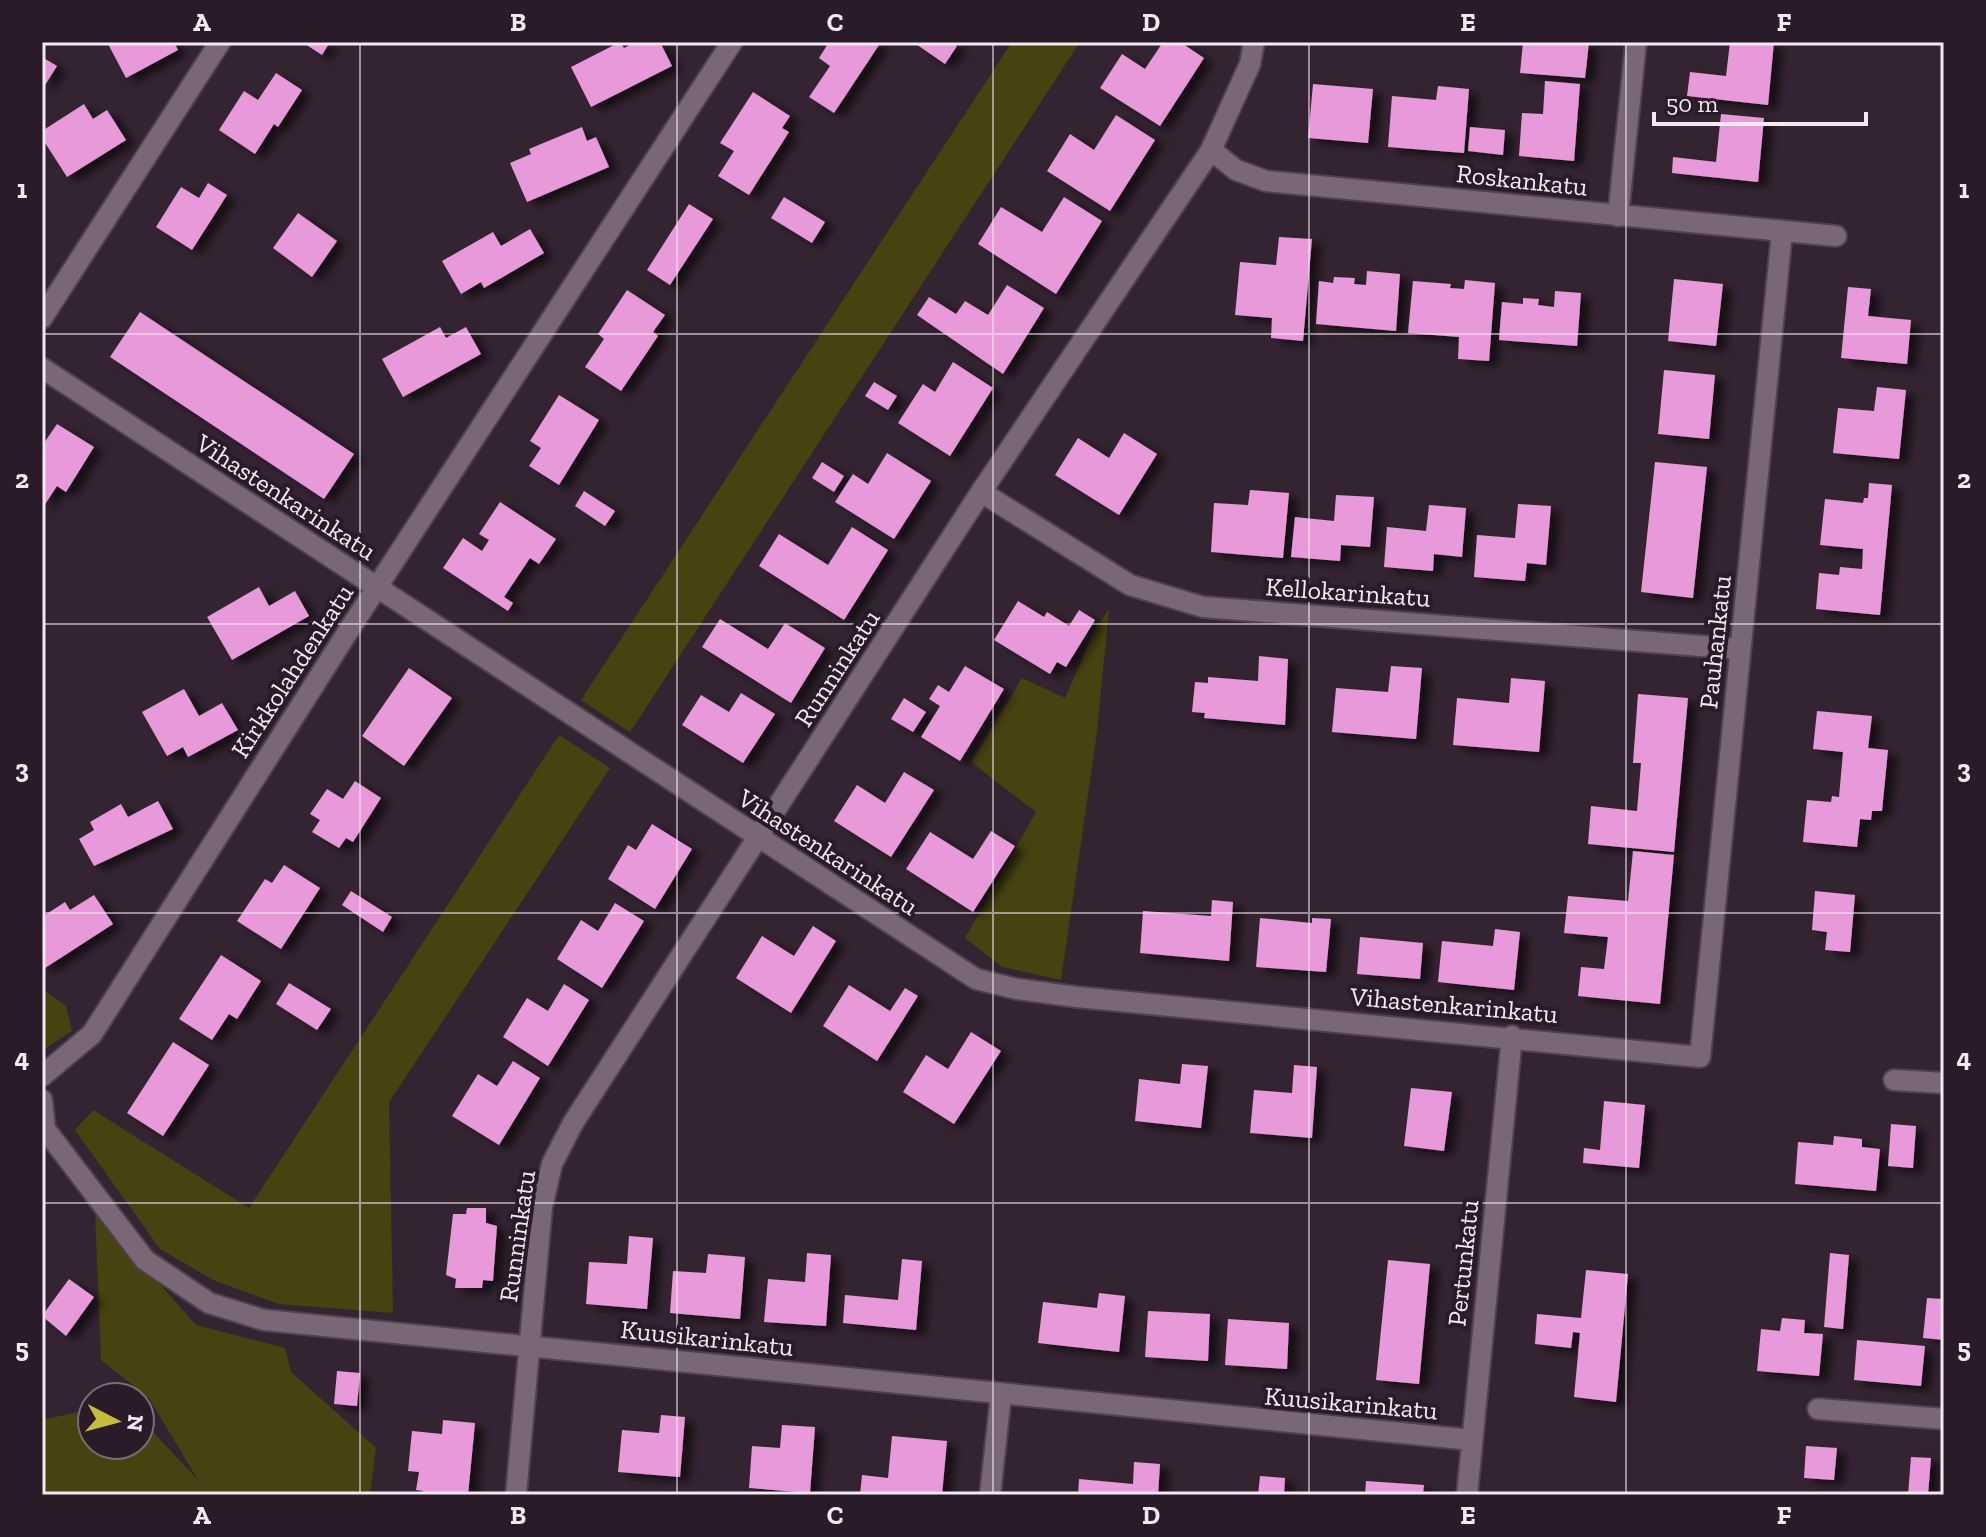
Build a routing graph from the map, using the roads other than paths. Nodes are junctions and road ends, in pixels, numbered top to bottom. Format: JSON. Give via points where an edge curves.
{"nodes":[{"id":1,"x":220,"y":42,"type":"edge"},
{"id":2,"x":732,"y":42,"type":"edge"},
{"id":3,"x":1254,"y":42,"type":"edge"},
{"id":4,"x":1636,"y":42,"type":"edge"},
{"id":5,"x":1211,"y":150,"type":"junction"},
{"id":6,"x":1618,"y":216,"type":"junction"},
{"id":7,"x":1782,"y":232,"type":"junction"},
{"id":8,"x":1836,"y":236,"type":"dead end"},
{"id":9,"x":42,"y":318,"type":"edge"},
{"id":10,"x":42,"y":368,"type":"edge"},
{"id":11,"x":981,"y":492,"type":"junction"},
{"id":12,"x":376,"y":587,"type":"junction"},
{"id":13,"x":1740,"y":649,"type":"junction"},
{"id":14,"x":758,"y":838,"type":"junction"},
{"id":15,"x":1512,"y":1036,"type":"junction"},
{"id":16,"x":1700,"y":1057,"type":"joint"},
{"id":17,"x":42,"y":1076,"type":"edge"},
{"id":18,"x":1894,"y":1080,"type":"dead end"},
{"id":19,"x":1944,"y":1083,"type":"edge"},
{"id":20,"x":42,"y":1100,"type":"edge"},
{"id":21,"x":529,"y":1346,"type":"junction"},
{"id":22,"x":1001,"y":1395,"type":"junction"},
{"id":23,"x":1818,"y":1409,"type":"dead end"},
{"id":24,"x":1944,"y":1419,"type":"edge"},
{"id":25,"x":1472,"y":1440,"type":"junction"},
{"id":26,"x":516,"y":1495,"type":"edge"},
{"id":27,"x":990,"y":1495,"type":"edge"},
{"id":28,"x":1467,"y":1495,"type":"edge"}],
"edges":[{"from":1,"to":9,"type":"street"},
{"from":2,"to":12,"type":"street","name":"Kirkkolahdenkatu"},
{"from":3,"to":5,"type":"street","name":"Runninkatu","via":[[1245,76]]},
{"from":4,"to":6,"type":"street"},
{"from":5,"to":6,"type":"street","name":"Roskankatu","via":[[1236,170],[1266,181]]},
{"from":5,"to":11,"type":"street","name":"Runninkatu"},
{"from":6,"to":7,"type":"street","name":"Roskankatu"},
{"from":7,"to":8,"type":"street","name":"Roskankatu"},
{"from":7,"to":13,"type":"street","name":"Pauhankatu"},
{"from":10,"to":12,"type":"street","name":"Vihastenkarinkatu"},
{"from":11,"to":13,"type":"street","name":"Kellokarinkatu","via":[[1130,585],[1203,607]]},
{"from":11,"to":14,"type":"street","name":"Runninkatu"},
{"from":12,"to":14,"type":"street","name":"Vihastenkarinkatu"},
{"from":12,"to":17,"type":"street","name":"Kirkkolahdenkatu","via":[[92,1034]]},
{"from":13,"to":16,"type":"street","name":"Pauhankatu"},
{"from":14,"to":15,"type":"street","name":"Vihastenkarinkatu","via":[[976,979],[1077,997]]},
{"from":14,"to":21,"type":"street","name":"Runninkatu","via":[[573,1123],[552,1164],[542,1207]]},
{"from":15,"to":16,"type":"street","name":"Vihastenkarinkatu"},
{"from":15,"to":25,"type":"street","name":"Pertunkatu"},
{"from":18,"to":19,"type":"street"},
{"from":20,"to":21,"type":"street","name":"Kuusikarinkatu","via":[[45,1129],[145,1260],[209,1303],[264,1320]]},
{"from":21,"to":22,"type":"street","name":"Kuusikarinkatu"},
{"from":21,"to":26,"type":"street","name":"Runninkatu"},
{"from":22,"to":25,"type":"street","name":"Kuusikarinkatu"},
{"from":22,"to":27,"type":"street"},
{"from":23,"to":24,"type":"street"},
{"from":25,"to":28,"type":"street","name":"Pertunkatu"}]}
